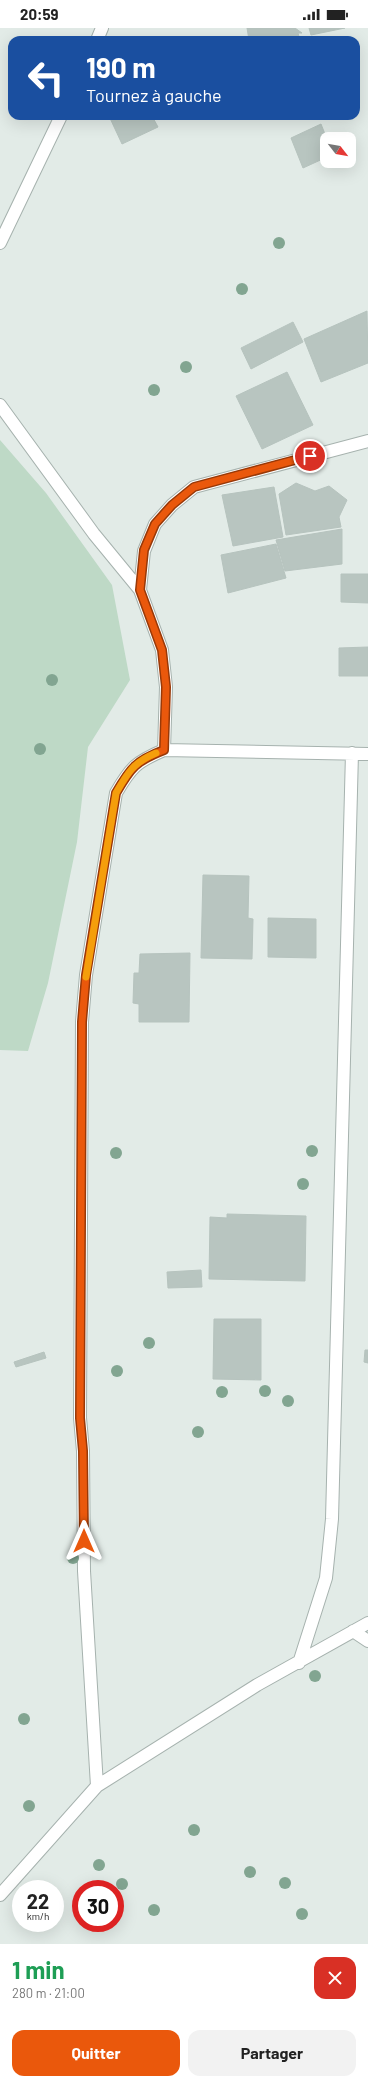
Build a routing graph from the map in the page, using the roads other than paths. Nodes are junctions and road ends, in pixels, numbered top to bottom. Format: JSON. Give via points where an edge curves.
{"nodes":[{"id":1,"x":58,"y":120,"type":"edge"},
{"id":2,"x":0,"y":243,"type":"edge"},
{"id":3,"x":0,"y":405,"type":"edge"},
{"id":4,"x":368,"y":441,"type":"edge"},
{"id":5,"x":140,"y":590,"type":"junction"},
{"id":6,"x":164,"y":750,"type":"junction"},
{"id":7,"x":352,"y":753,"type":"junction"},
{"id":8,"x":368,"y":754,"type":"edge"},
{"id":9,"x":368,"y":1623,"type":"edge"},
{"id":10,"x":353,"y":1631,"type":"junction"},
{"id":11,"x":368,"y":1641,"type":"edge"},
{"id":12,"x":299,"y":1663,"type":"junction"},
{"id":13,"x":97,"y":1786,"type":"junction"},
{"id":14,"x":0,"y":1895,"type":"edge"}],
"edges":[{"from":1,"to":2,"type":"street"},
{"from":3,"to":5,"type":"street","via":[[94,534]]},
{"from":4,"to":5,"type":"street","via":[[194,487],[172,505],[155,524],[144,550]]},
{"from":5,"to":6,"type":"street","via":[[162,650],[166,687]]},
{"from":6,"to":7,"type":"street"},
{"from":6,"to":13,"type":"street","via":[[141,760],[127,773],[116,793],[86,975],[82,1022],[80,1418],[83,1451],[84,1571]]},
{"from":7,"to":8,"type":"street"},
{"from":7,"to":12,"type":"street","via":[[332,1518],[326,1578]]},
{"from":9,"to":10,"type":"street"},
{"from":10,"to":11,"type":"street"},
{"from":10,"to":12,"type":"street"},
{"from":12,"to":13,"type":"street","via":[[257,1685]]},
{"from":13,"to":14,"type":"street"}]}
